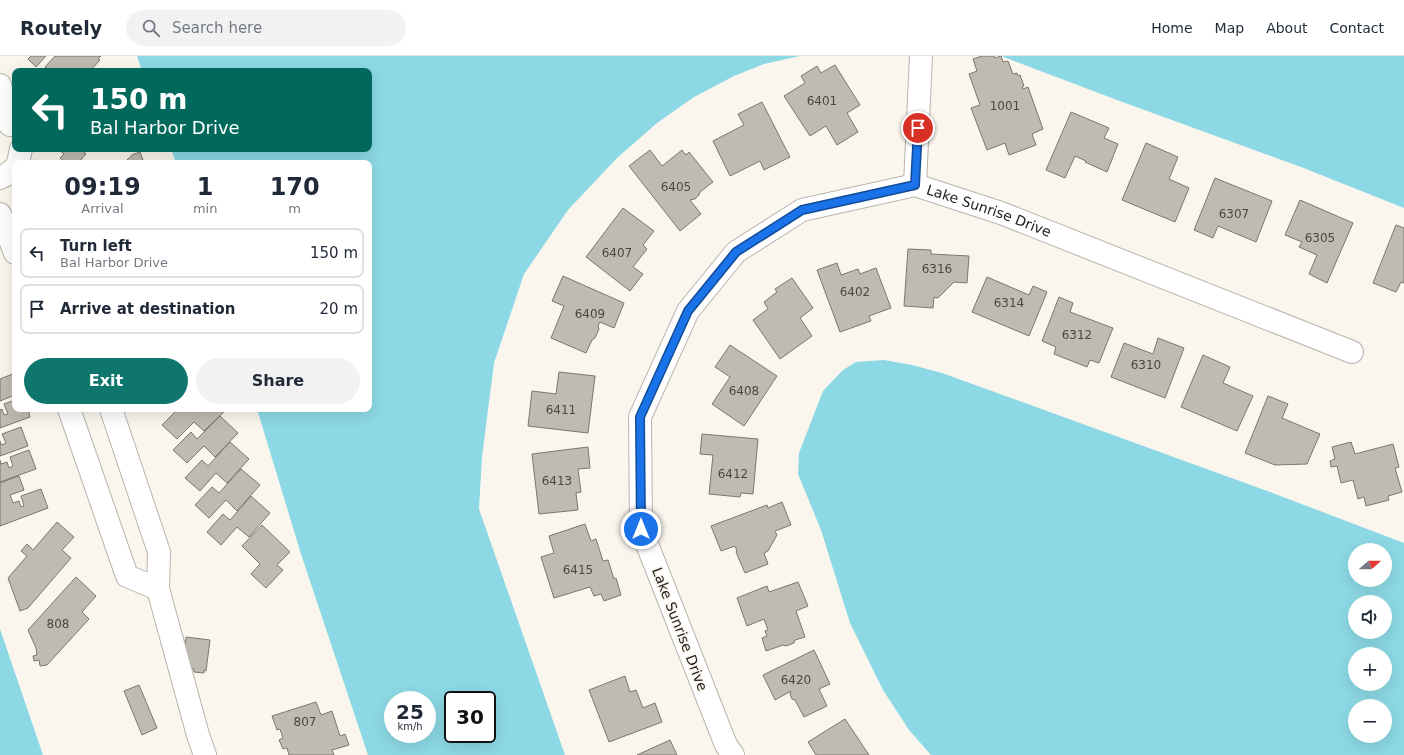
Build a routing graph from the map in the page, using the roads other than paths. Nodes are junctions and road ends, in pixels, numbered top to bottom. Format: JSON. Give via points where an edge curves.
{"nodes":[{"id":1,"x":921,"y":56,"type":"edge"},
{"id":2,"x":0,"y":85,"type":"edge"},
{"id":3,"x":8,"y":125,"type":"edge"},
{"id":4,"x":12,"y":169,"type":"edge"},
{"id":5,"x":0,"y":178,"type":"edge"},
{"id":6,"x":915,"y":185,"type":"junction"},
{"id":7,"x":0,"y":214,"type":"edge"},
{"id":8,"x":12,"y":244,"type":"edge"},
{"id":9,"x":1352,"y":352,"type":"dead end"},
{"id":10,"x":70,"y":412,"type":"edge"},
{"id":11,"x":112,"y":412,"type":"edge"},
{"id":12,"x":158,"y":588,"type":"junction"},
{"id":13,"x":205,"y":755,"type":"edge"},
{"id":14,"x":733,"y":755,"type":"edge"}],
"edges":[{"from":1,"to":6,"type":"street"},
{"from":2,"to":3,"type":"street"},
{"from":4,"to":5,"type":"street"},
{"from":6,"to":9,"type":"street","name":"Lake Sunrise Drive","via":[[1001,213]]},
{"from":6,"to":14,"type":"street","name":"Lake Sunrise Drive","via":[[802,210],[736,252],[688,311],[640,417],[641,529],[726,745]]},
{"from":7,"to":8,"type":"street"},
{"from":10,"to":12,"type":"street","via":[[127,576]]},
{"from":11,"to":12,"type":"street","via":[[159,552]]},
{"from":12,"to":13,"type":"street"}]}
